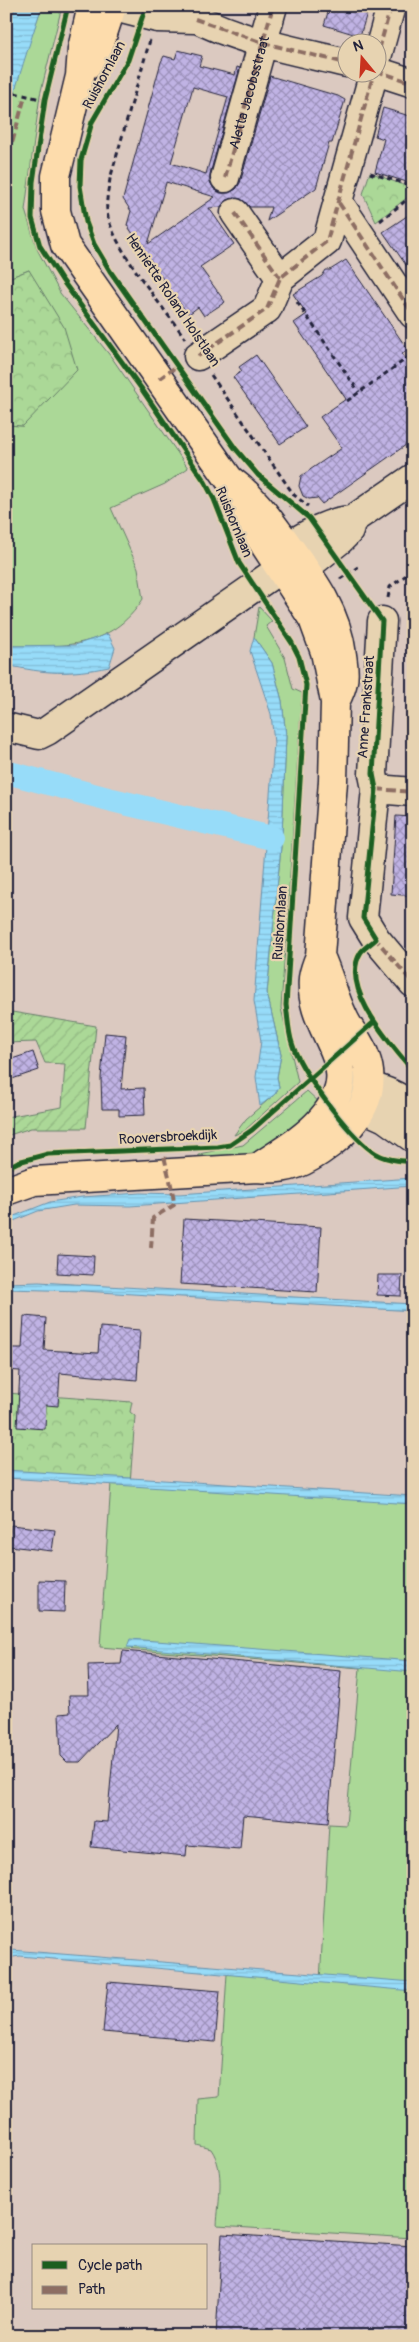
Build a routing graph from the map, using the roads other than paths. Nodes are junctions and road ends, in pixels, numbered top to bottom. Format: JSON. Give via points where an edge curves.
{"nodes":[{"id":1,"x":92,"y":6,"type":"edge"},
{"id":2,"x":111,"y":6,"type":"edge"},
{"id":3,"x":273,"y":6,"type":"edge"},
{"id":4,"x":391,"y":6,"type":"edge"},
{"id":5,"x":176,"y":15,"type":"edge"},
{"id":6,"x":384,"y":32,"type":"edge"},
{"id":7,"x":263,"y":43,"type":"junction"},
{"id":8,"x":336,"y":61,"type":"edge"},
{"id":9,"x":386,"y":75,"type":"edge"},
{"id":10,"x":80,"y":76,"type":"junction"},
{"id":11,"x":372,"y":82,"type":"edge"},
{"id":12,"x":413,"y":83,"type":"edge"},
{"id":13,"x":225,"y":178,"type":"dead end"},
{"id":14,"x":339,"y":203,"type":"junction"},
{"id":15,"x":235,"y":213,"type":"dead end"},
{"id":16,"x":280,"y":278,"type":"junction"},
{"id":17,"x":413,"y":314,"type":"edge"},
{"id":18,"x":198,"y":356,"type":"road end"},
{"id":19,"x":413,"y":478,"type":"edge"},
{"id":20,"x":292,"y":561,"type":"junction"},
{"id":21,"x":382,"y":621,"type":"road end"},
{"id":22,"x":6,"y":727,"type":"edge"},
{"id":23,"x":376,"y":789,"type":"junction"},
{"id":24,"x":413,"y":792,"type":"edge"},
{"id":25,"x":320,"y":956,"type":"junction"},
{"id":26,"x":413,"y":983,"type":"edge"},
{"id":27,"x":341,"y":1086,"type":"junction"},
{"id":28,"x":366,"y":1097,"type":"junction"},
{"id":29,"x":412,"y":1121,"type":"edge"},
{"id":30,"x":257,"y":1168,"type":"junction"},
{"id":31,"x":6,"y":1191,"type":"edge"}],
"edges":[{"from":1,"to":10,"type":"main road","name":"Ruishornlaan","via":[[82,49]]},
{"from":2,"to":5,"type":"street"},
{"from":2,"to":10,"type":"main road","name":"Ruishornlaan","via":[[97,52]]},
{"from":3,"to":7,"type":"street","name":"Aletta Jacobsstraat"},
{"from":4,"to":6,"type":"street"},
{"from":5,"to":7,"type":"street"},
{"from":7,"to":8,"type":"street"},
{"from":7,"to":13,"type":"street","name":"Aletta Jacobsstraat"},
{"from":9,"to":12,"type":"street"},
{"from":10,"to":20,"type":"main road","name":"Ruishornlaan","via":[[56,176],[56,211],[65,245],[229,479],[235,500]]},
{"from":11,"to":14,"type":"street"},
{"from":14,"to":16,"type":"street","via":[[327,241]]},
{"from":14,"to":17,"type":"street"},
{"from":15,"to":16,"type":"street"},
{"from":16,"to":18,"type":"street","via":[[267,309]]},
{"from":19,"to":20,"type":"street","via":[[352,520],[342,519],[325,539]]},
{"from":20,"to":22,"type":"street","via":[[47,731],[39,734]]},
{"from":20,"to":25,"type":"main road","name":"Ruishornlaan","via":[[321,637],[335,702],[333,781]]},
{"from":21,"to":23,"type":"street","name":"Anne Frankstraat","via":[[373,774]]},
{"from":23,"to":24,"type":"street"},
{"from":23,"to":26,"type":"street","name":"Anne Frankstraat","via":[[363,918]]},
{"from":25,"to":27,"type":"main road","name":"Ruishornlaan","via":[[313,978],[315,995],[319,1014],[340,1066]]},
{"from":25,"to":28,"type":"main road","name":"Ruishornlaan","via":[[343,1017],[365,1056],[369,1071]]},
{"from":27,"to":28,"type":"street"},
{"from":27,"to":30,"type":"main road","via":[[321,1120]]},
{"from":28,"to":29,"type":"street","via":[[385,1118]]},
{"from":28,"to":30,"type":"main road","via":[[341,1136],[307,1161],[284,1169]]},
{"from":30,"to":31,"type":"main road","via":[[34,1181]]}]}
